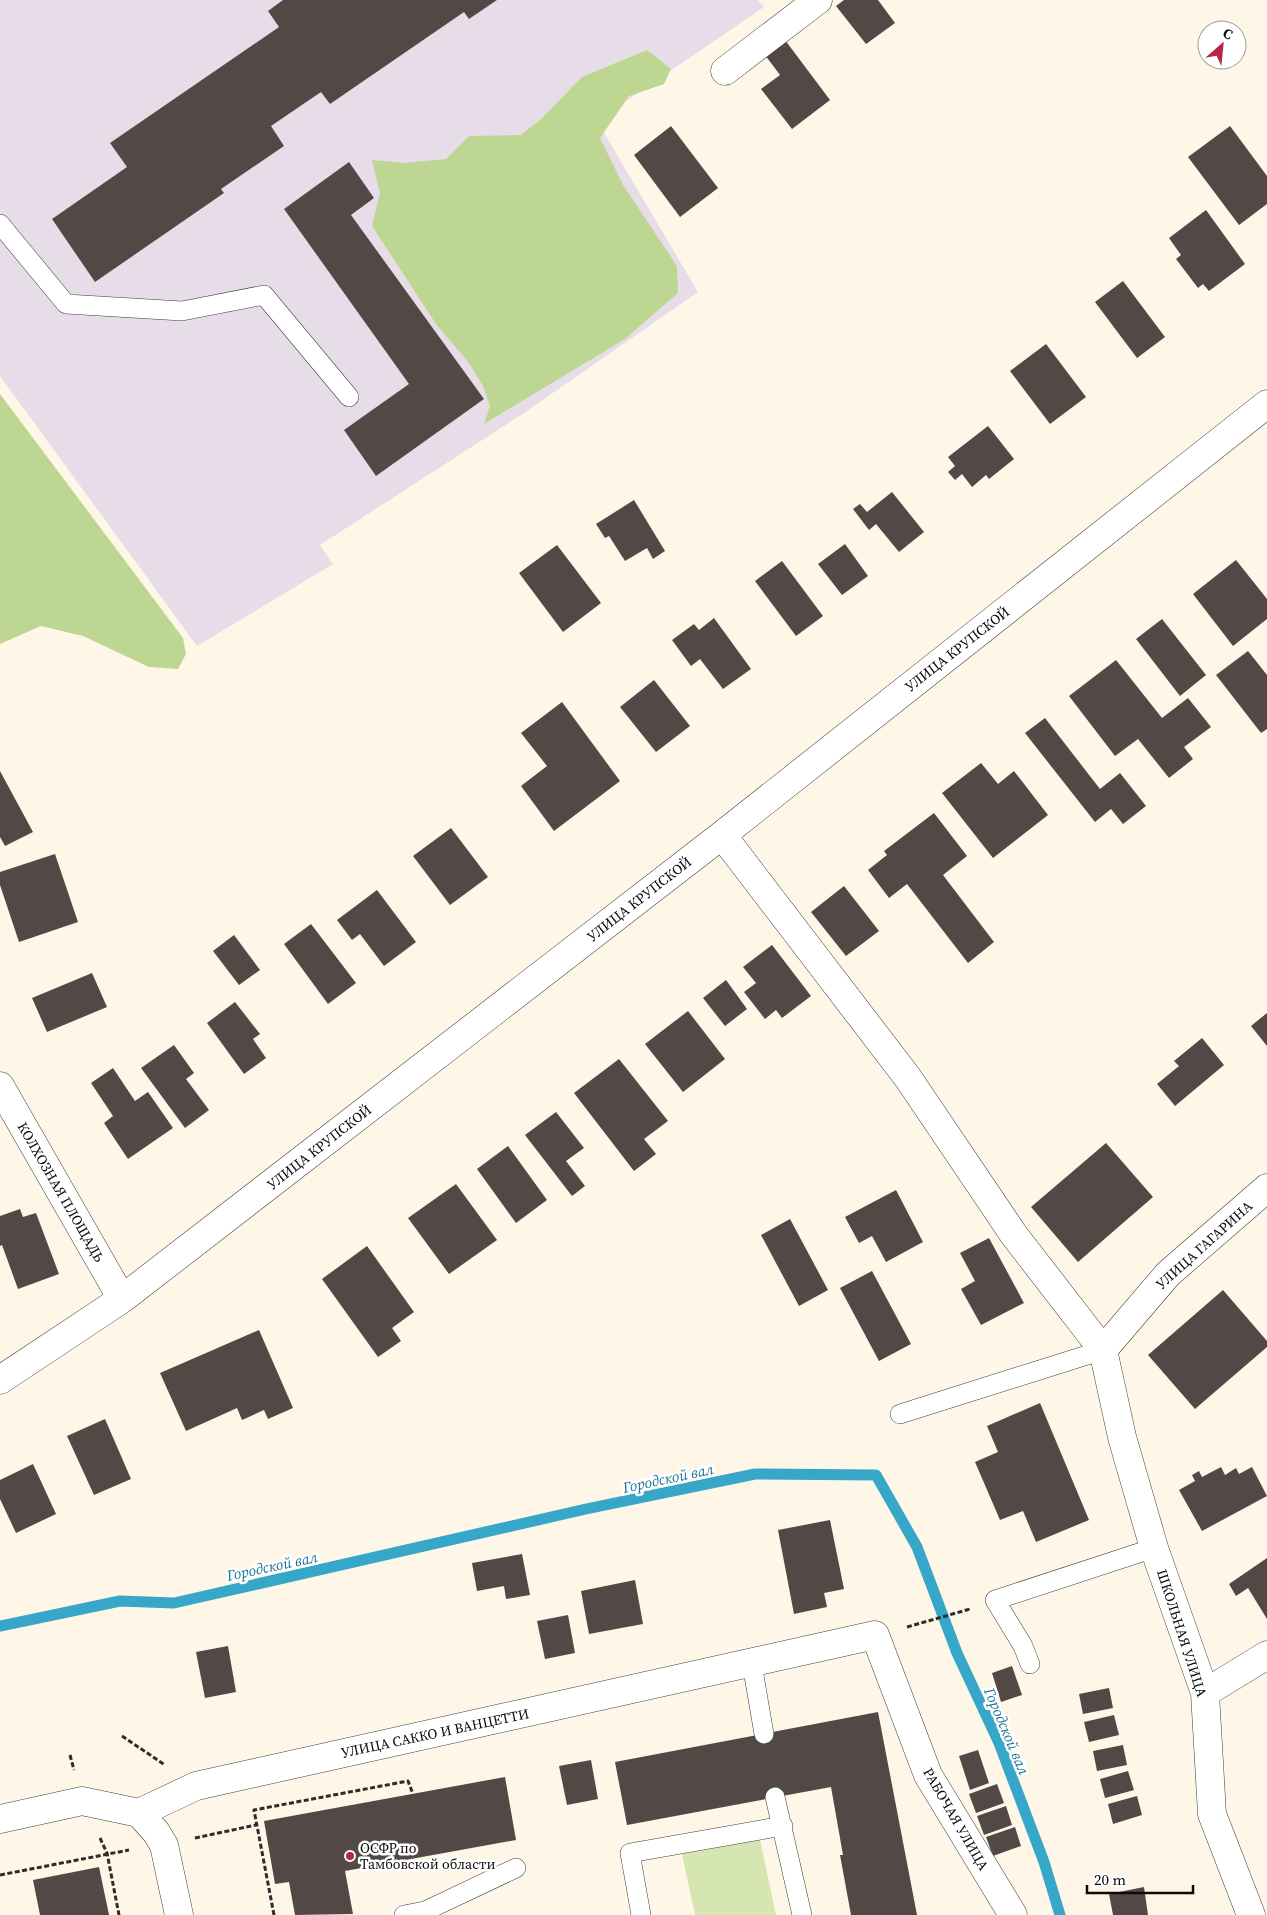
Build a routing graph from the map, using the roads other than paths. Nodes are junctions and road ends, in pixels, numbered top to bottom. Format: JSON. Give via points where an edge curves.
{"nodes":[{"id":1,"x":818,"y":0,"type":"edge"},
{"id":2,"x":725,"y":71,"type":"dead end"},
{"id":3,"x":0,"y":224,"type":"edge"},
{"id":4,"x":349,"y":397,"type":"dead end"},
{"id":5,"x":1267,"y":404,"type":"edge"},
{"id":6,"x":722,"y":835,"type":"junction"},
{"id":7,"x":0,"y":1086,"type":"edge"},
{"id":8,"x":1267,"y":1188,"type":"edge"},
{"id":9,"x":122,"y":1299,"type":"junction"},
{"id":10,"x":1103,"y":1350,"type":"junction"},
{"id":11,"x":0,"y":1380,"type":"edge"},
{"id":12,"x":900,"y":1414,"type":"dead end"},
{"id":13,"x":1154,"y":1548,"type":"junction"},
{"id":14,"x":875,"y":1635,"type":"joint"},
{"id":15,"x":1267,"y":1655,"type":"edge"},
{"id":16,"x":752,"y":1664,"type":"junction"},
{"id":17,"x":1030,"y":1664,"type":"dead end"},
{"id":18,"x":1205,"y":1693,"type":"junction"},
{"id":19,"x":764,"y":1734,"type":"dead end"},
{"id":20,"x":775,"y":1797,"type":"dead end"},
{"id":21,"x":139,"y":1813,"type":"junction"},
{"id":22,"x":0,"y":1819,"type":"edge"},
{"id":23,"x":783,"y":1826,"type":"junction"},
{"id":24,"x":516,"y":1868,"type":"dead end"},
{"id":25,"x":179,"y":1915,"type":"edge"},
{"id":26,"x":404,"y":1915,"type":"edge"},
{"id":27,"x":641,"y":1915,"type":"edge"},
{"id":28,"x":802,"y":1915,"type":"edge"},
{"id":29,"x":1013,"y":1915,"type":"edge"},
{"id":30,"x":1251,"y":1915,"type":"edge"}],
"edges":[{"from":1,"to":2,"type":"street"},
{"from":3,"to":4,"type":"lane","via":[[66,304],[182,311],[264,295]]},
{"from":5,"to":6,"type":"street","name":"УЛИЦА КРУПСКОЙ"},
{"from":6,"to":9,"type":"street","name":"УЛИЦА КРУПСКОЙ"},
{"from":6,"to":10,"type":"street","via":[[908,1078],[1014,1235]]},
{"from":7,"to":9,"type":"street","name":"КОЛХОЗНАЯ ПЛОЩАДЬ"},
{"from":8,"to":10,"type":"street","name":"УЛИЦА ГАГАРИНА","via":[[1168,1274]]},
{"from":9,"to":11,"type":"street","name":"УЛИЦА КРУПСКОЙ"},
{"from":10,"to":12,"type":"lane"},
{"from":10,"to":13,"type":"street","name":"ШКОЛЬНАЯ УЛИЦА","via":[[1122,1437]]},
{"from":13,"to":17,"type":"lane","via":[[995,1600]]},
{"from":13,"to":18,"type":"street","name":"ШКОЛЬНАЯ УЛИЦА"},
{"from":14,"to":16,"type":"street","name":"УЛИЦА САККО И ВАНЦЕТТИ"},
{"from":14,"to":29,"type":"street","name":"РАБОЧАЯ УЛИЦА","via":[[928,1776]]},
{"from":15,"to":18,"type":"street"},
{"from":16,"to":19,"type":"lane"},
{"from":16,"to":21,"type":"street","name":"УЛИЦА САККО И ВАНЦЕТТИ","via":[[196,1786]]},
{"from":18,"to":30,"type":"street","name":"ШКОЛЬНАЯ УЛИЦА","via":[[1212,1814]]},
{"from":20,"to":23,"type":"lane"},
{"from":21,"to":22,"type":"street","via":[[82,1801]]},
{"from":21,"to":25,"type":"street","via":[[164,1845]]},
{"from":23,"to":27,"type":"lane","via":[[630,1853]]},
{"from":23,"to":28,"type":"lane"},
{"from":24,"to":26,"type":"lane","via":[[425,1911]]}]}
